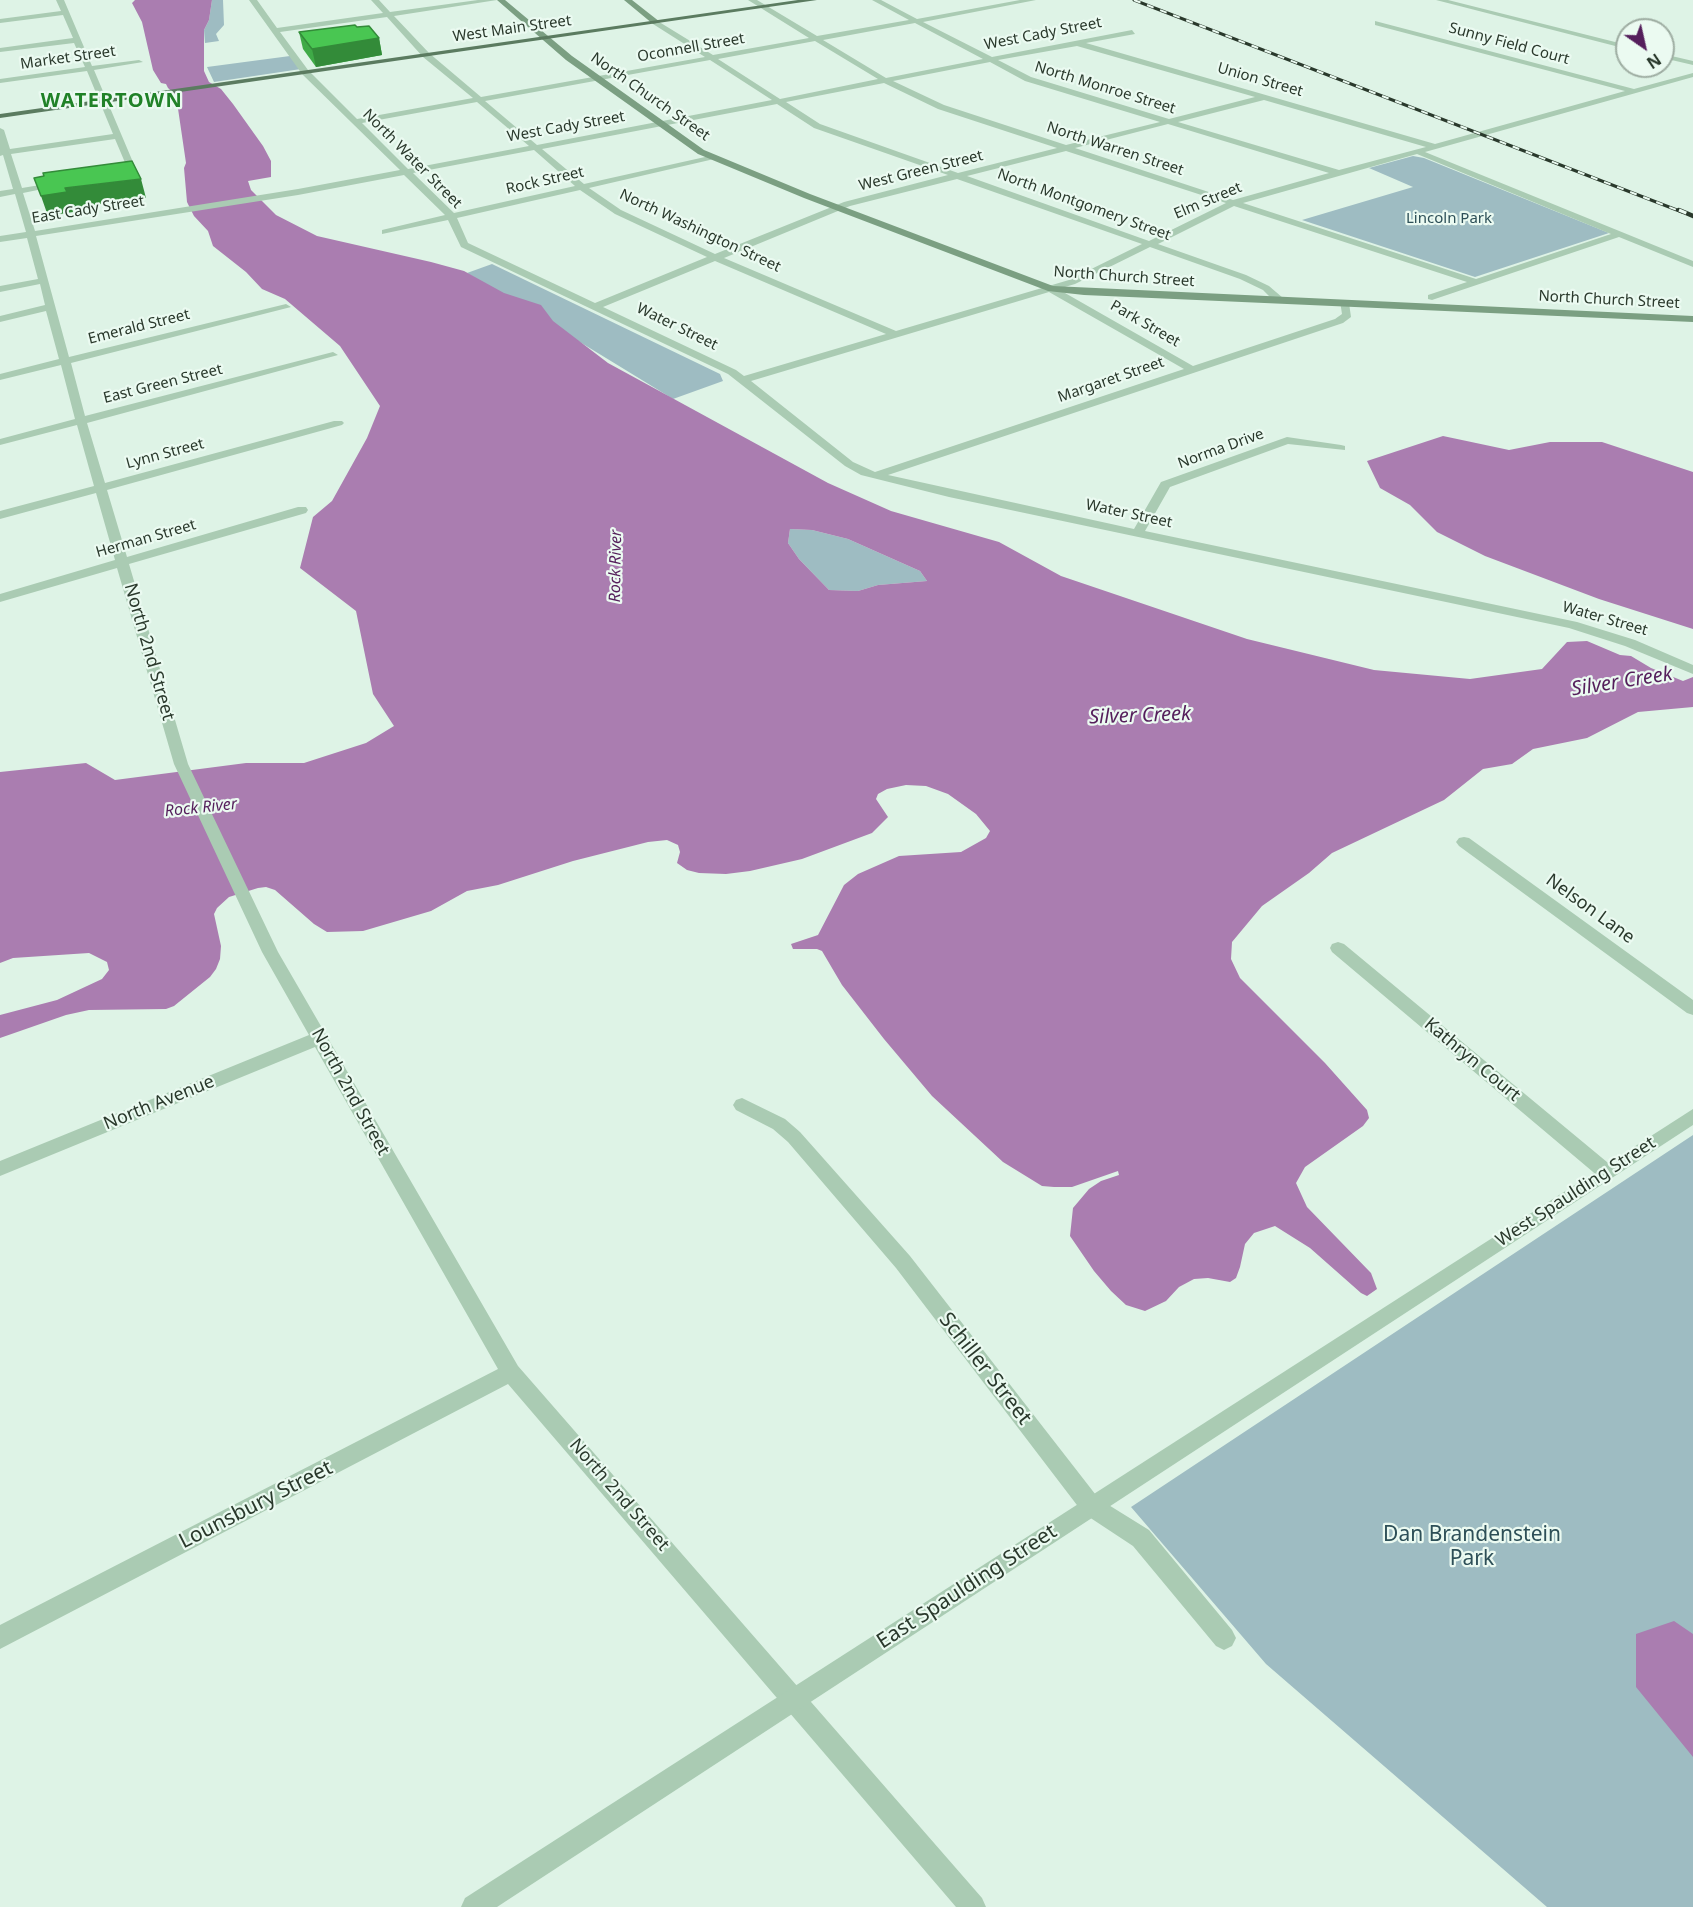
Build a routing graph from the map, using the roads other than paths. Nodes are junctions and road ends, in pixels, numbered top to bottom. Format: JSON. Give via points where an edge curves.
{"nodes":[{"id":1,"x":60,"y":0,"type":"edge"},
{"id":2,"x":253,"y":0,"type":"edge"},
{"id":3,"x":375,"y":0,"type":"edge"},
{"id":4,"x":494,"y":0,"type":"edge"},
{"id":5,"x":501,"y":0,"type":"edge"},
{"id":6,"x":628,"y":0,"type":"edge"},
{"id":7,"x":752,"y":0,"type":"edge"},
{"id":8,"x":813,"y":0,"type":"edge"},
{"id":9,"x":876,"y":0,"type":"edge"},
{"id":10,"x":1032,"y":0,"type":"edge"},
{"id":11,"x":1440,"y":0,"type":"edge"},
{"id":12,"x":762,"y":7,"type":"junction"},
{"id":13,"x":66,"y":12,"type":"junction"},
{"id":14,"x":388,"y":14,"type":"junction"},
{"id":15,"x":0,"y":21,"type":"edge"},
{"id":16,"x":918,"y":21,"type":"junction"},
{"id":17,"x":656,"y":22,"type":"junction"},
{"id":18,"x":1378,"y":23,"type":"dead end"},
{"id":19,"x":275,"y":30,"type":"junction"},
{"id":20,"x":1132,"y":32,"type":"dead end"},
{"id":21,"x":544,"y":39,"type":"junction"},
{"id":22,"x":78,"y":40,"type":"junction"},
{"id":23,"x":818,"y":40,"type":"junction"},
{"id":24,"x":1078,"y":43,"type":"junction"},
{"id":25,"x":1615,"y":44,"type":"edge"},
{"id":26,"x":0,"y":50,"type":"edge"},
{"id":27,"x":426,"y":55,"type":"junction"},
{"id":28,"x":710,"y":58,"type":"junction"},
{"id":29,"x":1675,"y":59,"type":"edge"},
{"id":30,"x":989,"y":60,"type":"junction"},
{"id":31,"x":139,"y":62,"type":"dead end"},
{"id":32,"x":1693,"y":63,"type":"edge"},
{"id":33,"x":90,"y":69,"type":"junction"},
{"id":34,"x":305,"y":72,"type":"junction"},
{"id":35,"x":1693,"y":75,"type":"edge"},
{"id":36,"x":598,"y":78,"type":"junction"},
{"id":37,"x":884,"y":80,"type":"junction"},
{"id":38,"x":0,"y":81,"type":"edge"},
{"id":39,"x":1632,"y":91,"type":"junction"},
{"id":40,"x":1265,"y":97,"type":"junction"},
{"id":41,"x":478,"y":99,"type":"junction"},
{"id":42,"x":105,"y":101,"type":"junction"},
{"id":43,"x":779,"y":101,"type":"junction"},
{"id":44,"x":0,"y":116,"type":"edge"},
{"id":45,"x":355,"y":122,"type":"junction"},
{"id":46,"x":1170,"y":122,"type":"junction"},
{"id":47,"x":662,"y":124,"type":"junction"},
{"id":48,"x":0,"y":130,"type":"edge"},
{"id":49,"x":117,"y":136,"type":"junction"},
{"id":50,"x":1433,"y":146,"type":"junction"},
{"id":51,"x":535,"y":147,"type":"junction"},
{"id":52,"x":1066,"y":148,"type":"junction"},
{"id":53,"x":1416,"y":151,"type":"junction"},
{"id":54,"x":3,"y":153,"type":"edge"},
{"id":55,"x":711,"y":157,"type":"junction"},
{"id":56,"x":406,"y":172,"type":"junction"},
{"id":57,"x":1339,"y":173,"type":"junction"},
{"id":58,"x":956,"y":176,"type":"junction"},
{"id":59,"x":115,"y":177,"type":"edge"},
{"id":60,"x":67,"y":184,"type":"edge"},
{"id":61,"x":581,"y":186,"type":"junction"},
{"id":62,"x":19,"y":191,"type":"junction"},
{"id":63,"x":0,"y":194,"type":"edge"},
{"id":64,"x":1234,"y":202,"type":"junction"},
{"id":65,"x":838,"y":207,"type":"junction"},
{"id":66,"x":181,"y":210,"type":"joint"},
{"id":67,"x":451,"y":216,"type":"junction"},
{"id":68,"x":385,"y":232,"type":"dead end"},
{"id":69,"x":31,"y":234,"type":"junction"},
{"id":70,"x":1620,"y":234,"type":"junction"},
{"id":71,"x":0,"y":239,"type":"edge"},
{"id":72,"x":1147,"y":244,"type":"junction"},
{"id":73,"x":714,"y":257,"type":"junction"},
{"id":74,"x":1693,"y":264,"type":"edge"},
{"id":75,"x":42,"y":281,"type":"junction"},
{"id":76,"x":1476,"y":282,"type":"junction"},
{"id":77,"x":0,"y":289,"type":"edge"},
{"id":78,"x":1051,"y":289,"type":"junction"},
{"id":79,"x":1432,"y":297,"type":"dead end"},
{"id":80,"x":1279,"y":300,"type":"junction"},
{"id":81,"x":1344,"y":303,"type":"junction"},
{"id":82,"x":596,"y":306,"type":"junction"},
{"id":83,"x":49,"y":307,"type":"junction"},
{"id":84,"x":286,"y":307,"type":"dead end"},
{"id":85,"x":0,"y":319,"type":"edge"},
{"id":86,"x":1693,"y":319,"type":"edge"},
{"id":87,"x":896,"y":335,"type":"junction"},
{"id":88,"x":333,"y":355,"type":"dead end"},
{"id":89,"x":64,"y":361,"type":"junction"},
{"id":90,"x":1191,"y":369,"type":"junction"},
{"id":91,"x":0,"y":377,"type":"edge"},
{"id":92,"x":744,"y":380,"type":"junction"},
{"id":93,"x":81,"y":421,"type":"junction"},
{"id":94,"x":338,"y":423,"type":"dead end"},
{"id":95,"x":0,"y":442,"type":"edge"},
{"id":96,"x":1341,"y":448,"type":"dead end"},
{"id":97,"x":873,"y":476,"type":"junction"},
{"id":98,"x":100,"y":488,"type":"junction"},
{"id":99,"x":302,"y":510,"type":"dead end"},
{"id":100,"x":0,"y":515,"type":"edge"},
{"id":101,"x":1138,"y":533,"type":"junction"},
{"id":102,"x":123,"y":563,"type":"junction"},
{"id":103,"x":0,"y":598,"type":"edge"},
{"id":104,"x":1693,"y":670,"type":"edge"},
{"id":105,"x":1464,"y":842,"type":"dead end"},
{"id":106,"x":1338,"y":948,"type":"dead end"},
{"id":107,"x":1693,"y":1009,"type":"edge"},
{"id":108,"x":319,"y":1038,"type":"junction"},
{"id":109,"x":742,"y":1105,"type":"dead end"},
{"id":110,"x":1693,"y":1116,"type":"edge"},
{"id":111,"x":0,"y":1169,"type":"edge"},
{"id":112,"x":1606,"y":1172,"type":"junction"},
{"id":113,"x":1459,"y":1267,"type":"joint"},
{"id":114,"x":511,"y":1372,"type":"junction"},
{"id":115,"x":1091,"y":1506,"type":"junction"},
{"id":116,"x":0,"y":1637,"type":"edge"},
{"id":117,"x":1224,"y":1638,"type":"dead end"},
{"id":118,"x":795,"y":1699,"type":"junction"},
{"id":119,"x":474,"y":1907,"type":"edge"},
{"id":120,"x":973,"y":1907,"type":"edge"}],
"edges":[{"from":1,"to":13,"type":"street"},
{"from":2,"to":19,"type":"street","name":"North Water Street"},
{"from":3,"to":14,"type":"street","name":"North Washington Street"},
{"from":4,"to":14,"type":"street"},
{"from":5,"to":21,"type":"main road","name":"North Church Street"},
{"from":6,"to":17,"type":"main road"},
{"from":7,"to":12,"type":"street","name":"North Warren Street"},
{"from":8,"to":12,"type":"main road","name":"West Main Street"},
{"from":9,"to":16,"type":"street","name":"North Monroe Street"},
{"from":10,"to":16,"type":"street","name":"Oconnell Street"},
{"from":11,"to":25,"type":"street"},
{"from":12,"to":17,"type":"main road","name":"West Main Street"},
{"from":12,"to":23,"type":"street","name":"North Warren Street"},
{"from":13,"to":15,"type":"street"},
{"from":13,"to":22,"type":"street"},
{"from":14,"to":19,"type":"street"},
{"from":14,"to":27,"type":"street","name":"North Washington Street"},
{"from":16,"to":23,"type":"street","name":"Oconnell Street"},
{"from":16,"to":30,"type":"street","name":"North Monroe Street"},
{"from":17,"to":21,"type":"main road","name":"West Main Street"},
{"from":17,"to":28,"type":"street","name":"North Montgomery Street"},
{"from":18,"to":39,"type":"street","name":"Sunny Field Court"},
{"from":19,"to":34,"type":"street","name":"North Water Street"},
{"from":20,"to":24,"type":"street","name":"West Cady Street"},
{"from":21,"to":27,"type":"main road","name":"West Main Street"},
{"from":21,"to":36,"type":"main road","name":"North Church Street"},
{"from":22,"to":26,"type":"street"},
{"from":22,"to":33,"type":"street"},
{"from":23,"to":28,"type":"street","name":"Oconnell Street"},
{"from":23,"to":37,"type":"street","name":"North Warren Street"},
{"from":24,"to":30,"type":"street","name":"West Cady Street"},
{"from":24,"to":40,"type":"street","name":"Union Street"},
{"from":27,"to":34,"type":"main road","name":"West Main Street"},
{"from":27,"to":41,"type":"street","name":"North Washington Street"},
{"from":28,"to":36,"type":"street","name":"Oconnell Street"},
{"from":28,"to":43,"type":"street","name":"North Montgomery Street"},
{"from":29,"to":32,"type":"street"},
{"from":30,"to":37,"type":"street","name":"West Cady Street"},
{"from":30,"to":46,"type":"street","name":"North Monroe Street","via":[[1028,79]]},
{"from":31,"to":33,"type":"street","name":"Market Street"},
{"from":33,"to":38,"type":"street","name":"Market Street"},
{"from":33,"to":42,"type":"street"},
{"from":34,"to":42,"type":"main road","name":"West Main Street"},
{"from":34,"to":45,"type":"street","name":"North Water Street"},
{"from":35,"to":39,"type":"street","name":"Elm Street"},
{"from":36,"to":41,"type":"street","name":"Oconnell Street"},
{"from":36,"to":47,"type":"main road","name":"North Church Street"},
{"from":37,"to":43,"type":"street","name":"West Cady Street"},
{"from":37,"to":52,"type":"street","name":"North Warren Street","via":[[941,107]]},
{"from":39,"to":50,"type":"street","name":"Elm Street"},
{"from":40,"to":46,"type":"street","name":"West Green Street"},
{"from":40,"to":50,"type":"street","name":"Union Street"},
{"from":41,"to":45,"type":"street","name":"Oconnell Street"},
{"from":41,"to":51,"type":"street","name":"North Washington Street"},
{"from":42,"to":44,"type":"main road","name":"West Main Street"},
{"from":42,"to":49,"type":"street"},
{"from":43,"to":47,"type":"street","name":"West Cady Street"},
{"from":43,"to":58,"type":"street","name":"North Montgomery Street","via":[[817,126]]},
{"from":45,"to":56,"type":"street","name":"North Water Street"},
{"from":46,"to":52,"type":"street","name":"West Green Street"},
{"from":46,"to":57,"type":"street","name":"North Monroe Street"},
{"from":47,"to":51,"type":"street","name":"West Cady Street"},
{"from":47,"to":55,"type":"main road","name":"North Church Street"},
{"from":48,"to":54,"type":"street","name":"North 2nd Street"},
{"from":49,"to":54,"type":"street"},
{"from":49,"to":59,"type":"street","via":[[134,174]]},
{"from":50,"to":53,"type":"street","name":"Elm Street"},
{"from":51,"to":56,"type":"street","name":"West Cady Street"},
{"from":51,"to":61,"type":"street","name":"North Washington Street"},
{"from":52,"to":58,"type":"street","name":"West Green Street"},
{"from":52,"to":64,"type":"street","name":"North Warren Street"},
{"from":53,"to":57,"type":"street","name":"Elm Street"},
{"from":53,"to":70,"type":"street"},
{"from":54,"to":62,"type":"street","name":"North 2nd Street"},
{"from":55,"to":61,"type":"street","name":"Rock Street"},
{"from":55,"to":65,"type":"main road","name":"North Church Street"},
{"from":56,"to":66,"type":"street","name":"West Cady Street"},
{"from":56,"to":67,"type":"street","name":"North Water Street"},
{"from":57,"to":64,"type":"street","name":"Elm Street"},
{"from":58,"to":65,"type":"street","name":"West Green Street"},
{"from":58,"to":72,"type":"street","name":"North Montgomery Street"},
{"from":60,"to":62,"type":"street"},
{"from":61,"to":67,"type":"street","name":"Rock Street"},
{"from":61,"to":73,"type":"street","name":"North Washington Street","via":[[618,212]]},
{"from":62,"to":63,"type":"street"},
{"from":62,"to":69,"type":"street","name":"North 2nd Street"},
{"from":64,"to":72,"type":"street","name":"Elm Street"},
{"from":64,"to":76,"type":"street","name":"North Warren Street"},
{"from":65,"to":73,"type":"street","name":"West Green Street"},
{"from":65,"to":78,"type":"main road","name":"North Church Street"},
{"from":66,"to":69,"type":"street","name":"East Cady Street"},
{"from":67,"to":68,"type":"street","name":"Rock Street"},
{"from":67,"to":82,"type":"street","name":"North Water Street","via":[[464,245]]},
{"from":69,"to":71,"type":"street","name":"East Cady Street"},
{"from":69,"to":75,"type":"street","name":"North 2nd Street"},
{"from":70,"to":74,"type":"street"},
{"from":70,"to":76,"type":"street"},
{"from":72,"to":78,"type":"street","name":"Elm Street"},
{"from":72,"to":80,"type":"street","name":"North Montgomery Street","via":[[1254,281]]},
{"from":73,"to":82,"type":"street","name":"West Green Street"},
{"from":73,"to":87,"type":"street","name":"North Washington Street"},
{"from":75,"to":77,"type":"street"},
{"from":75,"to":83,"type":"street","name":"North 2nd Street"},
{"from":76,"to":79,"type":"street"},
{"from":78,"to":80,"type":"main road","name":"North Church Street"},
{"from":78,"to":87,"type":"street","name":"Elm Street"},
{"from":78,"to":90,"type":"street","name":"Park Street"},
{"from":80,"to":81,"type":"main road","name":"North Church Street"},
{"from":81,"to":86,"type":"main road","name":"North Church Street"},
{"from":81,"to":90,"type":"street","name":"Margaret Street","via":[[1347,315],[1339,321]]},
{"from":82,"to":92,"type":"street","name":"Water Street"},
{"from":83,"to":85,"type":"street"},
{"from":83,"to":89,"type":"street","name":"North 2nd Street"},
{"from":84,"to":89,"type":"street","name":"Emerald Street"},
{"from":87,"to":92,"type":"street","name":"Elm Street"},
{"from":88,"to":93,"type":"street","name":"East Green Street"},
{"from":89,"to":91,"type":"street","name":"Emerald Street"},
{"from":89,"to":93,"type":"street","name":"North 2nd Street"},
{"from":90,"to":97,"type":"street","name":"Margaret Street"},
{"from":92,"to":97,"type":"street","name":"Water Street","via":[[849,464]]},
{"from":93,"to":95,"type":"street","name":"East Green Street"},
{"from":93,"to":98,"type":"street","name":"North 2nd Street"},
{"from":94,"to":98,"type":"street","name":"Lynn Street"},
{"from":96,"to":101,"type":"street","name":"Norma Drive","via":[[1287,440],[1165,485]]},
{"from":97,"to":101,"type":"street","name":"Water Street"},
{"from":98,"to":100,"type":"street","name":"Lynn Street"},
{"from":98,"to":102,"type":"street","name":"North 2nd Street"},
{"from":99,"to":102,"type":"street","name":"Herman Street"},
{"from":101,"to":104,"type":"street","name":"Water Street","via":[[1572,625],[1630,642]]},
{"from":102,"to":103,"type":"street","name":"Herman Street"},
{"from":102,"to":108,"type":"street","name":"North 2nd Street","via":[[181,764],[270,952]]},
{"from":105,"to":107,"type":"street","name":"Nelson Lane"},
{"from":106,"to":112,"type":"street","name":"Kathryn Court"},
{"from":108,"to":111,"type":"street","name":"North Avenue"},
{"from":108,"to":114,"type":"street","name":"North 2nd Street"},
{"from":109,"to":115,"type":"street","name":"Schiller Street","via":[[779,1124],[794,1137],[895,1253]]},
{"from":110,"to":112,"type":"street","name":"West Spaulding Street"},
{"from":112,"to":113,"type":"street","name":"West Spaulding Street"},
{"from":113,"to":115,"type":"street","name":"East Spaulding Street"},
{"from":114,"to":116,"type":"street","name":"Lounsbury Street"},
{"from":114,"to":118,"type":"street","name":"North 2nd Street"},
{"from":115,"to":117,"type":"street","name":"Schiller Street","via":[[1141,1538]]},
{"from":115,"to":118,"type":"street","name":"East Spaulding Street"},
{"from":118,"to":119,"type":"street","name":"East Spaulding Street"},
{"from":118,"to":120,"type":"street","name":"North 2nd Street"}]}
